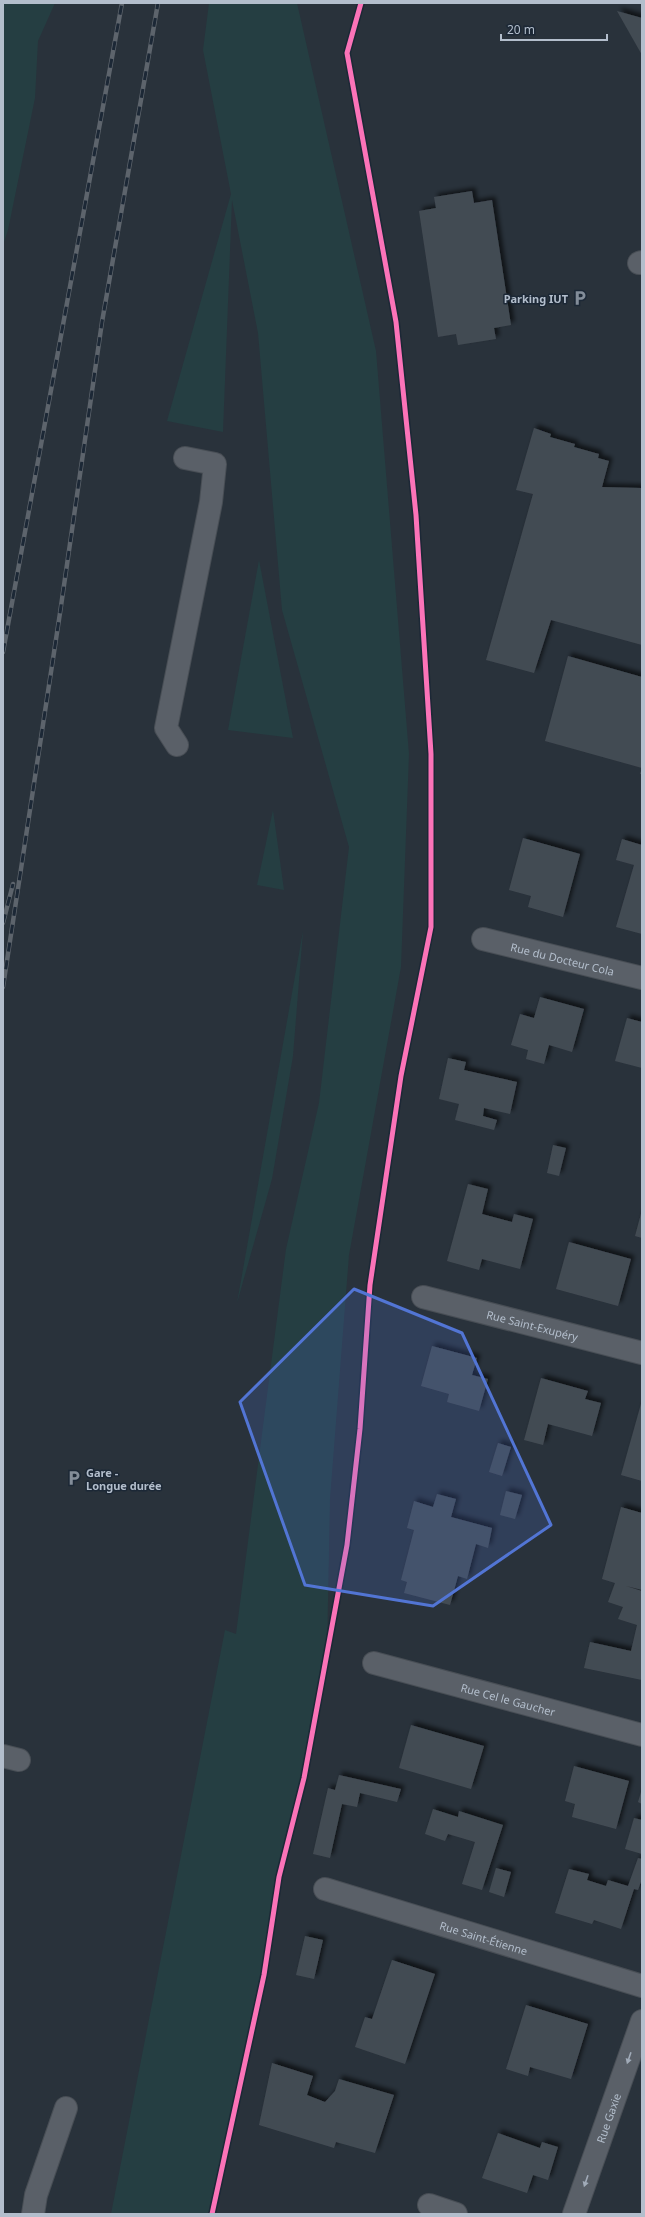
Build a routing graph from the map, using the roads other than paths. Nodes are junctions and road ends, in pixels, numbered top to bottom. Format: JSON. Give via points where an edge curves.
{"nodes":[{"id":1,"x":186,"y":458,"type":"dead end"},
{"id":2,"x":176,"y":745,"type":"dead end"},
{"id":3,"x":483,"y":939,"type":"dead end"},
{"id":4,"x":642,"y":978,"type":"edge"},
{"id":5,"x":422,"y":1297,"type":"dead end"},
{"id":6,"x":642,"y":1353,"type":"edge"},
{"id":7,"x":374,"y":1664,"type":"dead end"},
{"id":8,"x":642,"y":1736,"type":"edge"},
{"id":9,"x":325,"y":1889,"type":"dead end"},
{"id":10,"x":642,"y":1986,"type":"edge"},
{"id":11,"x":642,"y":2021,"type":"edge"},
{"id":12,"x":66,"y":2108,"type":"dead end"},
{"id":13,"x":429,"y":2205,"type":"dead end"},
{"id":14,"x":33,"y":2214,"type":"edge"},
{"id":15,"x":456,"y":2214,"type":"edge"},
{"id":16,"x":574,"y":2214,"type":"edge"}],
"edges":[{"from":1,"to":2,"type":"street","via":[[215,464],[211,502],[166,728]]},
{"from":3,"to":4,"type":"street","name":"Rue du Docteur Cola"},
{"from":5,"to":6,"type":"street","name":"Rue Saint-Exupéry"},
{"from":7,"to":8,"type":"street","name":"Rue Cel le Gaucher"},
{"from":9,"to":10,"type":"street","name":"Rue Saint-Étienne"},
{"from":11,"to":16,"type":"street","name":"Rue Gaxie","one_way":true},
{"from":12,"to":14,"type":"street","via":[[36,2195]]},
{"from":13,"to":15,"type":"street"}]}
